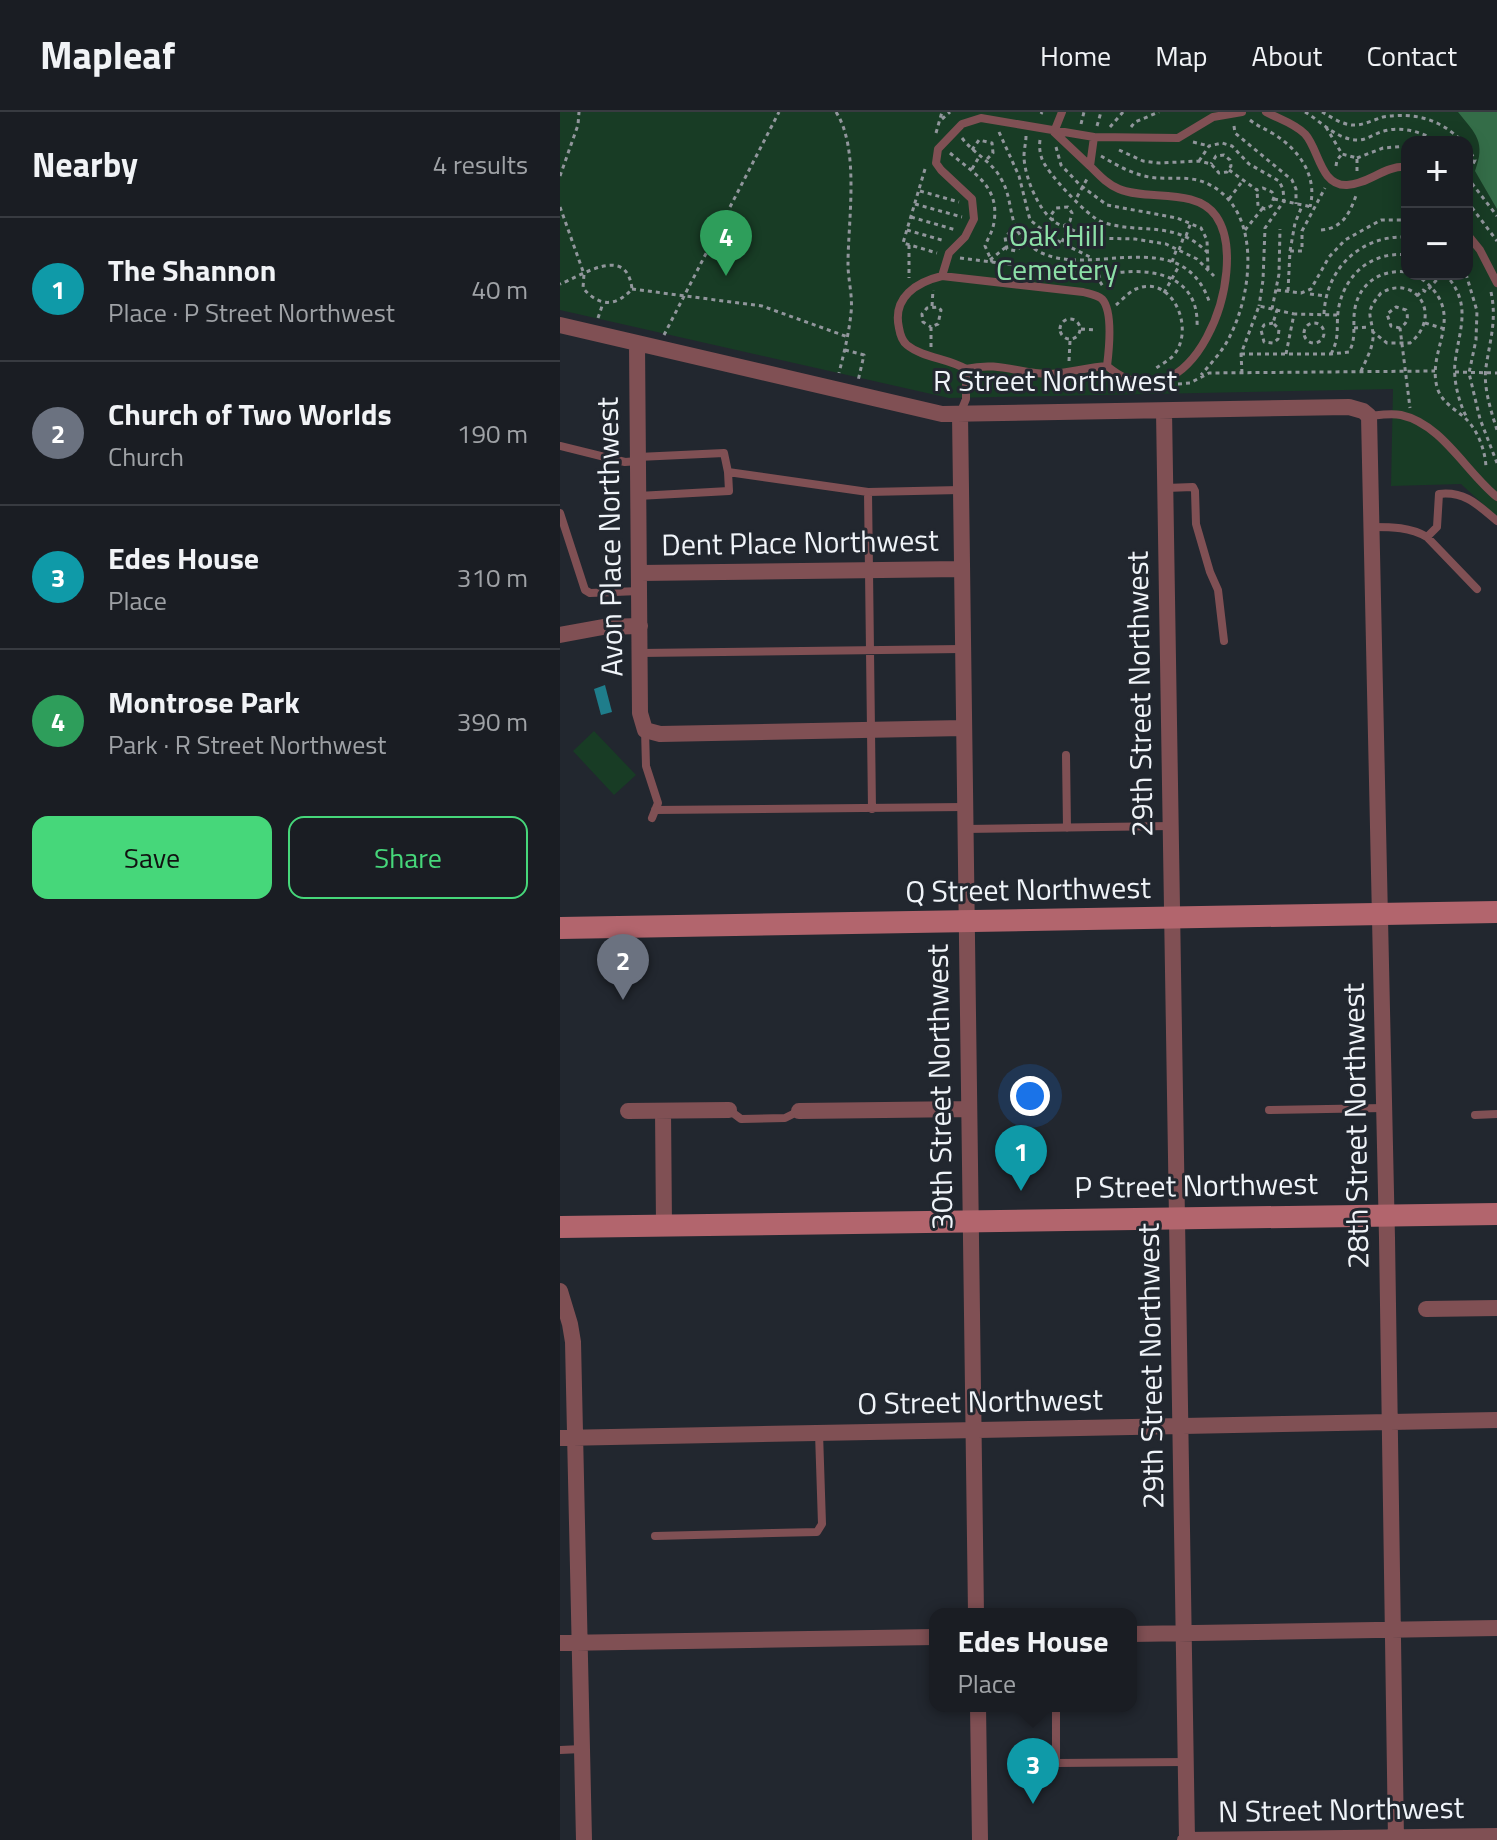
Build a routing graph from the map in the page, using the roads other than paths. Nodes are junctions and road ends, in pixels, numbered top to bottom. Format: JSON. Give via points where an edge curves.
{"nodes":[{"id":1,"x":1062,"y":112,"type":"edge"},
{"id":2,"x":1266,"y":112,"type":"edge"},
{"id":3,"x":1240,"y":113,"type":"edge"},
{"id":4,"x":1054,"y":132,"type":"junction"},
{"id":5,"x":1094,"y":137,"type":"junction"},
{"id":6,"x":1401,"y":166,"type":"edge"},
{"id":7,"x":1091,"y":168,"type":"junction"},
{"id":8,"x":1473,"y":241,"type":"edge"},
{"id":9,"x":942,"y":276,"type":"junction"},
{"id":10,"x":1494,"y":286,"type":"edge"},
{"id":11,"x":560,"y":325,"type":"edge"},
{"id":12,"x":637,"y":343,"type":"junction"},
{"id":13,"x":1107,"y":366,"type":"junction"},
{"id":14,"x":966,"y":369,"type":"junction"},
{"id":15,"x":1164,"y":411,"type":"junction"},
{"id":16,"x":960,"y":414,"type":"junction"},
{"id":17,"x":1367,"y":414,"type":"junction"},
{"id":18,"x":560,"y":446,"type":"edge"},
{"id":19,"x":638,"y":459,"type":"junction"},
{"id":20,"x":728,"y":472,"type":"junction"},
{"id":21,"x":1165,"y":488,"type":"junction"},
{"id":22,"x":960,"y":490,"type":"junction"},
{"id":23,"x":868,"y":492,"type":"junction"},
{"id":24,"x":638,"y":496,"type":"junction"},
{"id":25,"x":1497,"y":497,"type":"edge"},
{"id":26,"x":560,"y":513,"type":"edge"},
{"id":27,"x":1497,"y":521,"type":"edge"},
{"id":28,"x":1372,"y":527,"type":"junction"},
{"id":29,"x":1427,"y":537,"type":"junction"},
{"id":30,"x":961,"y":569,"type":"junction"},
{"id":31,"x":868,"y":570,"type":"junction"},
{"id":32,"x":640,"y":573,"type":"junction"},
{"id":33,"x":1477,"y":589,"type":"dead end"},
{"id":34,"x":640,"y":591,"type":"junction"},
{"id":35,"x":640,"y":626,"type":"junction"},
{"id":36,"x":560,"y":635,"type":"edge"},
{"id":37,"x":1224,"y":641,"type":"dead end"},
{"id":38,"x":962,"y":649,"type":"junction"},
{"id":39,"x":871,"y":651,"type":"junction"},
{"id":40,"x":640,"y":653,"type":"junction"},
{"id":41,"x":963,"y":728,"type":"junction"},
{"id":42,"x":645,"y":730,"type":"junction"},
{"id":43,"x":873,"y":730,"type":"junction"},
{"id":44,"x":1066,"y":755,"type":"dead end"},
{"id":45,"x":964,"y":807,"type":"junction"},
{"id":46,"x":872,"y":809,"type":"junction"},
{"id":47,"x":1171,"y":826,"type":"junction"},
{"id":48,"x":1067,"y":828,"type":"junction"},
{"id":49,"x":965,"y":829,"type":"junction"},
{"id":50,"x":1497,"y":912,"type":"edge"},
{"id":51,"x":1379,"y":915,"type":"junction"},
{"id":52,"x":1172,"y":918,"type":"junction"},
{"id":53,"x":965,"y":921,"type":"junction"},
{"id":54,"x":560,"y":928,"type":"edge"},
{"id":55,"x":1384,"y":1108,"type":"junction"},
{"id":56,"x":969,"y":1109,"type":"junction"},
{"id":57,"x":729,"y":1110,"type":"joint"},
{"id":58,"x":1269,"y":1110,"type":"dead end"},
{"id":59,"x":628,"y":1111,"type":"dead end"},
{"id":60,"x":663,"y":1111,"type":"junction"},
{"id":61,"x":799,"y":1111,"type":"joint"},
{"id":62,"x":1497,"y":1114,"type":"edge"},
{"id":63,"x":1475,"y":1115,"type":"dead end"},
{"id":64,"x":1386,"y":1214,"type":"junction"},
{"id":65,"x":1497,"y":1214,"type":"edge"},
{"id":66,"x":1176,"y":1217,"type":"junction"},
{"id":67,"x":971,"y":1220,"type":"junction"},
{"id":68,"x":664,"y":1225,"type":"junction"},
{"id":69,"x":560,"y":1227,"type":"edge"},
{"id":70,"x":560,"y":1291,"type":"edge"},
{"id":71,"x":1497,"y":1308,"type":"edge"},
{"id":72,"x":1426,"y":1309,"type":"dead end"},
{"id":73,"x":1497,"y":1420,"type":"edge"},
{"id":74,"x":1390,"y":1422,"type":"junction"},
{"id":75,"x":1181,"y":1426,"type":"junction"},
{"id":76,"x":973,"y":1430,"type":"junction"},
{"id":77,"x":819,"y":1432,"type":"junction"},
{"id":78,"x":568,"y":1438,"type":"edge"},
{"id":79,"x":655,"y":1536,"type":"dead end"},
{"id":80,"x":976,"y":1608,"type":"edge"},
{"id":81,"x":1497,"y":1628,"type":"edge"},
{"id":82,"x":1393,"y":1630,"type":"junction"},
{"id":83,"x":1184,"y":1633,"type":"junction"},
{"id":84,"x":1137,"y":1634,"type":"edge"},
{"id":85,"x":929,"y":1637,"type":"edge"},
{"id":86,"x":560,"y":1643,"type":"edge"},
{"id":87,"x":579,"y":1643,"type":"junction"},
{"id":88,"x":978,"y":1712,"type":"edge"},
{"id":89,"x":1056,"y":1712,"type":"edge"},
{"id":90,"x":582,"y":1749,"type":"junction"},
{"id":91,"x":560,"y":1750,"type":"edge"},
{"id":92,"x":1186,"y":1762,"type":"junction"},
{"id":93,"x":1497,"y":1836,"type":"edge"},
{"id":94,"x":1396,"y":1838,"type":"edge"},
{"id":95,"x":584,"y":1840,"type":"edge"},
{"id":96,"x":980,"y":1840,"type":"edge"},
{"id":97,"x":1186,"y":1840,"type":"edge"}],
"edges":[{"from":1,"to":4,"type":"lane"},
{"from":2,"to":6,"type":"lane","via":[[1303,132],[1331,180],[1346,185]]},
{"from":3,"to":5,"type":"lane","via":[[1213,117],[1178,138]]},
{"from":4,"to":5,"type":"lane"},
{"from":4,"to":7,"type":"lane"},
{"from":4,"to":9,"type":"lane","via":[[971,119],[940,147],[936,163],[967,192],[974,207],[968,234],[947,257]]},
{"from":5,"to":7,"type":"lane"},
{"from":7,"to":13,"type":"lane","via":[[1121,190],[1202,204],[1215,214],[1225,241],[1215,324],[1197,351],[1165,381],[1153,384],[1130,381]]},
{"from":8,"to":10,"type":"lane"},
{"from":9,"to":13,"type":"lane","via":[[1100,297],[1108,315]]},
{"from":9,"to":14,"type":"lane","via":[[910,289],[899,306],[897,324],[905,344]]},
{"from":11,"to":12,"type":"street","name":"R Street Northwest"},
{"from":12,"to":16,"type":"street","name":"R Street Northwest","via":[[934,413]]},
{"from":12,"to":19,"type":"street","name":"Avon Place Northwest"},
{"from":13,"to":14,"type":"lane","via":[[1045,374],[994,365]]},
{"from":14,"to":16,"type":"lane"},
{"from":15,"to":16,"type":"street","name":"R Street Northwest"},
{"from":15,"to":17,"type":"street","name":"R Street Northwest","via":[[1349,407]]},
{"from":15,"to":21,"type":"street","name":"29th Street Northwest"},
{"from":16,"to":22,"type":"street","name":"30th Street Northwest"},
{"from":17,"to":25,"type":"lane","via":[[1412,419],[1434,433]]},
{"from":17,"to":28,"type":"street","name":"28th Street Northwest"},
{"from":18,"to":19,"type":"lane","via":[[625,462]]},
{"from":19,"to":20,"type":"lane","via":[[724,453]]},
{"from":19,"to":24,"type":"street","name":"Avon Place Northwest"},
{"from":20,"to":23,"type":"lane"},
{"from":20,"to":24,"type":"lane","via":[[729,491]]},
{"from":21,"to":37,"type":"lane","via":[[1195,491],[1196,524],[1218,590]]},
{"from":21,"to":47,"type":"street","name":"29th Street Northwest"},
{"from":22,"to":23,"type":"lane"},
{"from":22,"to":30,"type":"street","name":"30th Street Northwest"},
{"from":23,"to":31,"type":"lane"},
{"from":24,"to":32,"type":"street","name":"Avon Place Northwest"},
{"from":26,"to":34,"type":"lane","via":[[585,590]]},
{"from":27,"to":29,"type":"lane","via":[[1467,497],[1439,494],[1437,527]]},
{"from":28,"to":29,"type":"lane","via":[[1405,528]]},
{"from":28,"to":51,"type":"street","name":"28th Street Northwest"},
{"from":29,"to":33,"type":"lane"},
{"from":30,"to":31,"type":"street","name":"Dent Place Northwest"},
{"from":30,"to":38,"type":"street","name":"30th Street Northwest"},
{"from":31,"to":32,"type":"street","name":"Dent Place Northwest"},
{"from":31,"to":39,"type":"lane"},
{"from":32,"to":34,"type":"street","name":"Avon Place Northwest"},
{"from":34,"to":35,"type":"street","name":"Avon Place Northwest"},
{"from":35,"to":36,"type":"street"},
{"from":35,"to":40,"type":"street","name":"Avon Place Northwest"},
{"from":38,"to":39,"type":"lane"},
{"from":38,"to":41,"type":"street","name":"30th Street Northwest"},
{"from":39,"to":40,"type":"lane"},
{"from":39,"to":43,"type":"lane"},
{"from":40,"to":42,"type":"street","name":"Avon Place Northwest"},
{"from":41,"to":43,"type":"street"},
{"from":41,"to":45,"type":"street","name":"30th Street Northwest"},
{"from":42,"to":43,"type":"street"},
{"from":42,"to":46,"type":"lane","via":[[646,766],[658,803],[654,814]]},
{"from":43,"to":46,"type":"lane"},
{"from":44,"to":48,"type":"lane"},
{"from":45,"to":46,"type":"lane"},
{"from":45,"to":49,"type":"street","name":"30th Street Northwest"},
{"from":47,"to":48,"type":"lane"},
{"from":47,"to":52,"type":"street","name":"29th Street Northwest"},
{"from":48,"to":49,"type":"lane"},
{"from":49,"to":53,"type":"street","name":"30th Street Northwest"},
{"from":50,"to":51,"type":"street","name":"Q Street Northwest"},
{"from":51,"to":52,"type":"street","name":"Q Street Northwest"},
{"from":51,"to":55,"type":"street","name":"28th Street Northwest"},
{"from":52,"to":53,"type":"street","name":"Q Street Northwest"},
{"from":52,"to":66,"type":"street","name":"29th Street Northwest"},
{"from":53,"to":54,"type":"street","name":"Q Street Northwest"},
{"from":53,"to":56,"type":"street","name":"30th Street Northwest"},
{"from":55,"to":58,"type":"lane"},
{"from":55,"to":64,"type":"street","name":"28th Street Northwest"},
{"from":56,"to":61,"type":"street"},
{"from":56,"to":67,"type":"street","name":"30th Street Northwest"},
{"from":57,"to":60,"type":"street"},
{"from":57,"to":61,"type":"lane","via":[[741,1119],[785,1118]]},
{"from":59,"to":60,"type":"street"},
{"from":60,"to":68,"type":"street"},
{"from":62,"to":63,"type":"lane"},
{"from":64,"to":65,"type":"street","name":"P Street Northwest"},
{"from":64,"to":66,"type":"street","name":"P Street Northwest"},
{"from":64,"to":74,"type":"street","name":"28th Street Northwest"},
{"from":66,"to":67,"type":"street","name":"P Street Northwest"},
{"from":66,"to":75,"type":"street","name":"29th Street Northwest"},
{"from":67,"to":68,"type":"street","name":"P Street Northwest"},
{"from":67,"to":76,"type":"street","name":"30th Street Northwest"},
{"from":68,"to":69,"type":"street","name":"P Street Northwest"},
{"from":70,"to":78,"type":"street","via":[[572,1332]]},
{"from":71,"to":72,"type":"street"},
{"from":73,"to":74,"type":"street","name":"O Street Northwest"},
{"from":74,"to":75,"type":"street","name":"O Street Northwest"},
{"from":74,"to":82,"type":"street","name":"28th Street Northwest"},
{"from":75,"to":76,"type":"street","name":"O Street Northwest"},
{"from":75,"to":83,"type":"street","name":"29th Street Northwest"},
{"from":76,"to":77,"type":"street","name":"O Street Northwest"},
{"from":76,"to":80,"type":"street","name":"30th Street Northwest"},
{"from":77,"to":78,"type":"street","name":"O Street Northwest"},
{"from":77,"to":79,"type":"lane","via":[[819,1531]]},
{"from":78,"to":87,"type":"street"},
{"from":81,"to":82,"type":"street"},
{"from":82,"to":83,"type":"street"},
{"from":82,"to":94,"type":"street","name":"28th Street Northwest"},
{"from":83,"to":84,"type":"street"},
{"from":83,"to":92,"type":"street","name":"29th Street Northwest"},
{"from":85,"to":87,"type":"street"},
{"from":86,"to":87,"type":"street"},
{"from":87,"to":90,"type":"street"},
{"from":88,"to":96,"type":"street"},
{"from":89,"to":92,"type":"lane","via":[[1056,1763]]},
{"from":90,"to":91,"type":"lane"},
{"from":90,"to":95,"type":"street"},
{"from":92,"to":97,"type":"street","name":"29th Street Northwest"},
{"from":93,"to":94,"type":"street","name":"N Street Northwest"},
{"from":94,"to":97,"type":"street","name":"N Street Northwest"}]}
